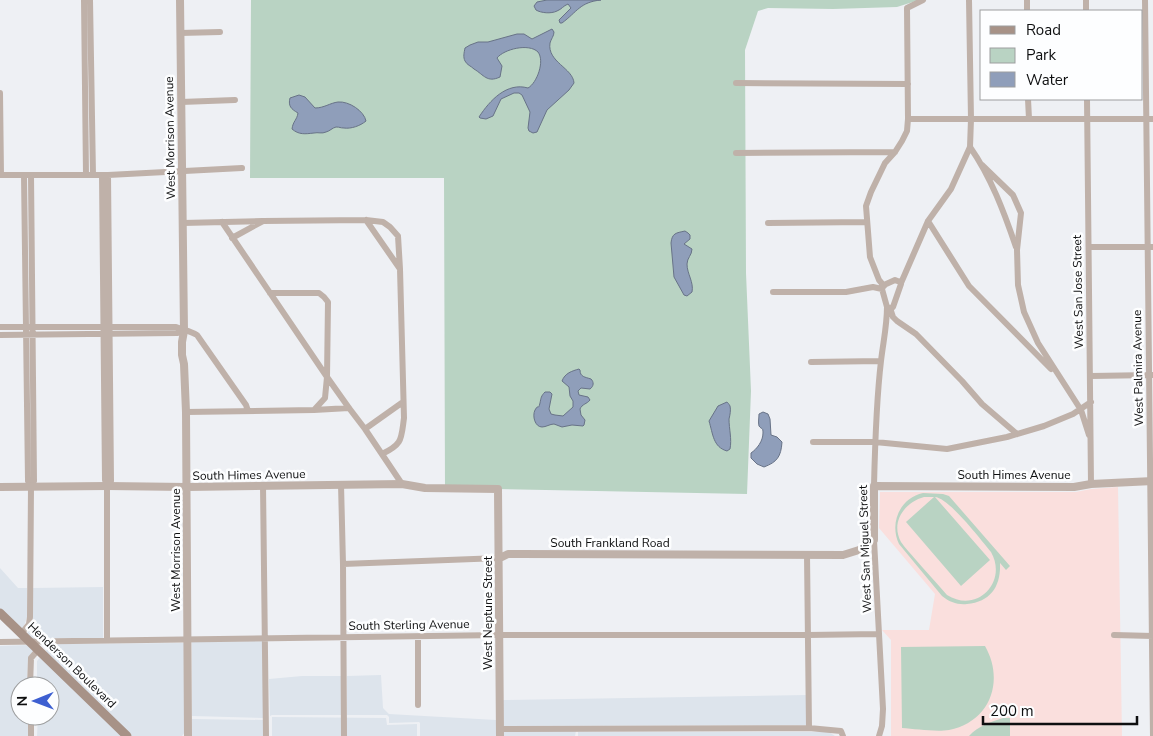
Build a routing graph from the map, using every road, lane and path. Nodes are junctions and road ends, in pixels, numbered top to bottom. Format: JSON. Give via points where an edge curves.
{"nodes":[{"id":1,"x":84,"y":0,"type":"edge"},
{"id":2,"x":90,"y":0,"type":"edge"},
{"id":3,"x":180,"y":0,"type":"edge"},
{"id":4,"x":923,"y":0,"type":"edge"},
{"id":5,"x":969,"y":0,"type":"edge"},
{"id":6,"x":1145,"y":0,"type":"edge"},
{"id":7,"x":180,"y":32,"type":"junction"},
{"id":8,"x":220,"y":32,"type":"dead end"},
{"id":9,"x":736,"y":83,"type":"dead end"},
{"id":10,"x":908,"y":84,"type":"junction"},
{"id":11,"x":0,"y":94,"type":"edge"},
{"id":12,"x":235,"y":100,"type":"dead end"},
{"id":13,"x":1028,"y":100,"type":"edge"},
{"id":14,"x":1087,"y":100,"type":"edge"},
{"id":15,"x":181,"y":102,"type":"junction"},
{"id":16,"x":1149,"y":118,"type":"edge"},
{"id":17,"x":908,"y":119,"type":"junction"},
{"id":18,"x":971,"y":119,"type":"junction"},
{"id":19,"x":1029,"y":119,"type":"junction"},
{"id":20,"x":1087,"y":119,"type":"junction"},
{"id":21,"x":970,"y":146,"type":"junction"},
{"id":22,"x":895,"y":152,"type":"junction"},
{"id":23,"x":736,"y":153,"type":"dead end"},
{"id":24,"x":982,"y":165,"type":"junction"},
{"id":25,"x":242,"y":168,"type":"dead end"},
{"id":26,"x":182,"y":170,"type":"junction"},
{"id":27,"x":1,"y":175,"type":"edge"},
{"id":28,"x":28,"y":175,"type":"junction"},
{"id":29,"x":90,"y":175,"type":"junction"},
{"id":30,"x":105,"y":175,"type":"junction"},
{"id":31,"x":366,"y":220,"type":"junction"},
{"id":32,"x":263,"y":221,"type":"junction"},
{"id":33,"x":928,"y":221,"type":"junction"},
{"id":34,"x":222,"y":222,"type":"junction"},
{"id":35,"x":867,"y":222,"type":"junction"},
{"id":36,"x":182,"y":223,"type":"junction"},
{"id":37,"x":768,"y":223,"type":"dead end"},
{"id":38,"x":232,"y":238,"type":"junction"},
{"id":39,"x":1089,"y":247,"type":"junction"},
{"id":40,"x":1150,"y":247,"type":"edge"},
{"id":41,"x":1017,"y":250,"type":"junction"},
{"id":42,"x":400,"y":269,"type":"junction"},
{"id":43,"x":901,"y":283,"type":"junction"},
{"id":44,"x":883,"y":287,"type":"junction"},
{"id":45,"x":773,"y":292,"type":"dead end"},
{"id":46,"x":270,"y":293,"type":"junction"},
{"id":47,"x":888,"y":308,"type":"junction"},
{"id":48,"x":0,"y":328,"type":"edge"},
{"id":49,"x":107,"y":330,"type":"junction"},
{"id":50,"x":29,"y":331,"type":"junction"},
{"id":51,"x":184,"y":333,"type":"junction"},
{"id":52,"x":0,"y":335,"type":"edge"},
{"id":53,"x":1039,"y":344,"type":"junction"},
{"id":54,"x":1035,"y":352,"type":"junction"},
{"id":55,"x":881,"y":361,"type":"junction"},
{"id":56,"x":811,"y":362,"type":"dead end"},
{"id":57,"x":1091,"y":376,"type":"junction"},
{"id":58,"x":1151,"y":376,"type":"edge"},
{"id":59,"x":327,"y":377,"type":"junction"},
{"id":60,"x":1062,"y":380,"type":"junction"},
{"id":61,"x":403,"y":402,"type":"junction"},
{"id":62,"x":1091,"y":402,"type":"junction"},
{"id":63,"x":349,"y":408,"type":"junction"},
{"id":64,"x":314,"y":410,"type":"junction"},
{"id":65,"x":1081,"y":410,"type":"junction"},
{"id":66,"x":248,"y":411,"type":"junction"},
{"id":67,"x":186,"y":412,"type":"junction"},
{"id":68,"x":365,"y":428,"type":"junction"},
{"id":69,"x":1017,"y":434,"type":"junction"},
{"id":70,"x":1090,"y":440,"type":"junction"},
{"id":71,"x":813,"y":442,"type":"dead end"},
{"id":72,"x":875,"y":442,"type":"junction"},
{"id":73,"x":382,"y":454,"type":"junction"},
{"id":74,"x":1152,"y":481,"type":"edge"},
{"id":75,"x":341,"y":484,"type":"junction"},
{"id":76,"x":402,"y":484,"type":"junction"},
{"id":77,"x":1091,"y":484,"type":"junction"},
{"id":78,"x":263,"y":485,"type":"junction"},
{"id":79,"x":107,"y":486,"type":"junction"},
{"id":80,"x":874,"y":486,"type":"junction"},
{"id":81,"x":0,"y":487,"type":"edge"},
{"id":82,"x":31,"y":487,"type":"junction"},
{"id":83,"x":187,"y":487,"type":"junction"},
{"id":84,"x":498,"y":489,"type":"joint"},
{"id":85,"x":874,"y":540,"type":"junction"},
{"id":86,"x":807,"y":555,"type":"junction"},
{"id":87,"x":500,"y":558,"type":"junction"},
{"id":88,"x":344,"y":564,"type":"junction"},
{"id":89,"x":0,"y":613,"type":"edge"},
{"id":90,"x":21,"y":634,"type":"junction"},
{"id":91,"x":879,"y":634,"type":"junction"},
{"id":92,"x":500,"y":635,"type":"junction"},
{"id":93,"x":1114,"y":635,"type":"dead end"},
{"id":94,"x":808,"y":636,"type":"junction"},
{"id":95,"x":1152,"y":636,"type":"edge"},
{"id":96,"x":418,"y":637,"type":"junction"},
{"id":97,"x":344,"y":638,"type":"junction"},
{"id":98,"x":265,"y":639,"type":"junction"},
{"id":99,"x":107,"y":640,"type":"junction"},
{"id":100,"x":187,"y":640,"type":"junction"},
{"id":101,"x":0,"y":642,"type":"edge"},
{"id":102,"x":30,"y":642,"type":"junction"},
{"id":103,"x":38,"y":650,"type":"junction"},
{"id":104,"x":30,"y":676,"type":"edge"},
{"id":105,"x":418,"y":705,"type":"dead end"},
{"id":106,"x":809,"y":728,"type":"junction"},
{"id":107,"x":500,"y":732,"type":"edge"},
{"id":108,"x":127,"y":736,"type":"edge"},
{"id":109,"x":188,"y":736,"type":"edge"},
{"id":110,"x":266,"y":736,"type":"edge"},
{"id":111,"x":344,"y":736,"type":"edge"},
{"id":112,"x":843,"y":736,"type":"edge"},
{"id":113,"x":879,"y":736,"type":"edge"},
{"id":114,"x":1153,"y":736,"type":"edge"}],
"edges":[{"from":1,"to":29,"type":"street"},
{"from":2,"to":29,"type":"street"},
{"from":3,"to":7,"type":"street","name":"West Morrison Avenue"},
{"from":4,"to":10,"type":"street","via":[[907,8]]},
{"from":5,"to":18,"type":"street"},
{"from":6,"to":16,"type":"street","name":"West Palmira Avenue"},
{"from":7,"to":8,"type":"street"},
{"from":7,"to":15,"type":"street","name":"West Morrison Avenue"},
{"from":9,"to":10,"type":"street"},
{"from":10,"to":17,"type":"street"},
{"from":11,"to":27,"type":"street"},
{"from":12,"to":15,"type":"street"},
{"from":13,"to":19,"type":"street"},
{"from":14,"to":20,"type":"street","name":"West San Jose Street"},
{"from":15,"to":26,"type":"street","name":"West Morrison Avenue"},
{"from":16,"to":20,"type":"street"},
{"from":16,"to":40,"type":"street","name":"West Palmira Avenue"},
{"from":17,"to":18,"type":"street"},
{"from":17,"to":22,"type":"street","via":[[907,131]]},
{"from":18,"to":19,"type":"street"},
{"from":18,"to":21,"type":"street"},
{"from":19,"to":20,"type":"street"},
{"from":20,"to":39,"type":"street","name":"West San Jose Street"},
{"from":21,"to":24,"type":"street"},
{"from":21,"to":33,"type":"street","via":[[951,189]]},
{"from":22,"to":23,"type":"street"},
{"from":22,"to":35,"type":"street","via":[[885,163],[871,192],[866,206]]},
{"from":24,"to":41,"type":"street","via":[[998,197]]},
{"from":24,"to":41,"type":"street","via":[[1013,196],[1021,213]]},
{"from":25,"to":26,"type":"street"},
{"from":26,"to":30,"type":"street"},
{"from":26,"to":36,"type":"street","name":"West Morrison Avenue"},
{"from":27,"to":28,"type":"street"},
{"from":28,"to":29,"type":"street"},
{"from":28,"to":50,"type":"street"},
{"from":29,"to":30,"type":"street"},
{"from":30,"to":49,"type":"street"},
{"from":31,"to":32,"type":"street"},
{"from":31,"to":42,"type":"street"},
{"from":31,"to":42,"type":"street","via":[[383,222],[398,236]]},
{"from":32,"to":34,"type":"street"},
{"from":32,"to":38,"type":"street"},
{"from":33,"to":43,"type":"street"},
{"from":33,"to":54,"type":"street","via":[[969,286]]},
{"from":34,"to":36,"type":"street"},
{"from":34,"to":38,"type":"street"},
{"from":35,"to":37,"type":"street"},
{"from":35,"to":44,"type":"street","via":[[870,257]]},
{"from":36,"to":51,"type":"street","name":"West Morrison Avenue"},
{"from":38,"to":46,"type":"street"},
{"from":39,"to":40,"type":"street"},
{"from":39,"to":57,"type":"street","name":"West San Jose Street"},
{"from":40,"to":58,"type":"street","name":"West Palmira Avenue"},
{"from":41,"to":53,"type":"street","via":[[1018,284],[1024,312]]},
{"from":42,"to":61,"type":"street"},
{"from":43,"to":44,"type":"street","via":[[895,280]]},
{"from":43,"to":47,"type":"street","via":[[893,306]]},
{"from":44,"to":45,"type":"street","via":[[846,292]]},
{"from":44,"to":47,"type":"street"},
{"from":46,"to":59,"type":"street"},
{"from":46,"to":59,"type":"street","via":[[319,293],[328,302]]},
{"from":47,"to":55,"type":"street","name":"West San Miguel Street"},
{"from":47,"to":69,"type":"street","via":[[896,321],[916,334],[982,404]]},
{"from":48,"to":50,"type":"street"},
{"from":49,"to":50,"type":"street"},
{"from":49,"to":51,"type":"street","via":[[176,327]]},
{"from":49,"to":79,"type":"street","via":[[111,480]]},
{"from":50,"to":52,"type":"street"},
{"from":50,"to":82,"type":"street","via":[[28,481]]},
{"from":51,"to":66,"type":"street","via":[[197,335]]},
{"from":51,"to":67,"type":"street","name":"West Morrison Avenue","via":[[182,355]]},
{"from":53,"to":54,"type":"street"},
{"from":53,"to":60,"type":"street"},
{"from":54,"to":60,"type":"street"},
{"from":55,"to":56,"type":"street"},
{"from":55,"to":72,"type":"street","name":"West San Miguel Street"},
{"from":57,"to":58,"type":"street"},
{"from":57,"to":62,"type":"street","name":"West San Jose Street"},
{"from":58,"to":74,"type":"street","name":"West Palmira Avenue"},
{"from":59,"to":63,"type":"street"},
{"from":59,"to":64,"type":"street","via":[[325,398]]},
{"from":60,"to":65,"type":"street"},
{"from":61,"to":68,"type":"street"},
{"from":61,"to":73,"type":"street","via":[[401,441]]},
{"from":62,"to":65,"type":"street"},
{"from":62,"to":70,"type":"street","name":"West San Jose Street"},
{"from":63,"to":64,"type":"street"},
{"from":63,"to":68,"type":"street"},
{"from":64,"to":66,"type":"street"},
{"from":65,"to":69,"type":"street"},
{"from":65,"to":70,"type":"street"},
{"from":66,"to":67,"type":"street"},
{"from":67,"to":83,"type":"street","name":"West Morrison Avenue"},
{"from":68,"to":73,"type":"street"},
{"from":69,"to":72,"type":"street","via":[[947,449]]},
{"from":70,"to":77,"type":"street","name":"West San Jose Street"},
{"from":71,"to":72,"type":"street"},
{"from":72,"to":80,"type":"street","name":"West San Miguel Street"},
{"from":73,"to":76,"type":"street"},
{"from":74,"to":77,"type":"street","name":"South Himes Avenue"},
{"from":74,"to":95,"type":"street","name":"West Palmira Avenue"},
{"from":75,"to":76,"type":"street","name":"South Himes Avenue"},
{"from":75,"to":78,"type":"street","name":"South Himes Avenue"},
{"from":75,"to":88,"type":"street"},
{"from":76,"to":84,"type":"street","name":"South Himes Avenue","via":[[425,488]]},
{"from":77,"to":80,"type":"street","name":"South Himes Avenue","via":[[1074,487]]},
{"from":78,"to":83,"type":"street","name":"South Himes Avenue"},
{"from":78,"to":98,"type":"street"},
{"from":79,"to":82,"type":"street","name":"South Himes Avenue"},
{"from":79,"to":83,"type":"street","name":"South Himes Avenue"},
{"from":79,"to":99,"type":"street"},
{"from":80,"to":85,"type":"street","name":"West San Miguel Street"},
{"from":81,"to":82,"type":"street","name":"South Himes Avenue"},
{"from":82,"to":90,"type":"street","via":[[29,624]]},
{"from":83,"to":100,"type":"street","name":"West Morrison Avenue"},
{"from":84,"to":87,"type":"street","name":"West Neptune Street"},
{"from":85,"to":86,"type":"street","name":"South Frankland Road","via":[[860,550],[843,555]]},
{"from":85,"to":91,"type":"street","name":"West San Miguel Street"},
{"from":86,"to":87,"type":"street","name":"South Frankland Road","via":[[508,554]]},
{"from":86,"to":94,"type":"street"},
{"from":87,"to":88,"type":"street","name":"South Frankland Road"},
{"from":87,"to":92,"type":"street","name":"West Neptune Street"},
{"from":88,"to":97,"type":"street"},
{"from":89,"to":90,"type":"main road","name":"Henderson Boulevard"},
{"from":90,"to":102,"type":"main road","name":"Henderson Boulevard"},
{"from":91,"to":94,"type":"street","name":"South Sterling Avenue"},
{"from":91,"to":113,"type":"street","name":"West San Miguel Street","via":[[883,709]]},
{"from":92,"to":94,"type":"street","name":"South Sterling Avenue"},
{"from":92,"to":96,"type":"street","name":"South Sterling Avenue"},
{"from":92,"to":107,"type":"street","name":"West Neptune Street"},
{"from":93,"to":95,"type":"street"},
{"from":94,"to":106,"type":"street"},
{"from":95,"to":114,"type":"street","name":"West Palmira Avenue"},
{"from":96,"to":97,"type":"street","name":"South Sterling Avenue"},
{"from":96,"to":105,"type":"street"},
{"from":97,"to":98,"type":"street","name":"South Sterling Avenue"},
{"from":97,"to":111,"type":"street"},
{"from":98,"to":100,"type":"street","name":"South Sterling Avenue"},
{"from":98,"to":110,"type":"street"},
{"from":99,"to":100,"type":"street","name":"South Sterling Avenue"},
{"from":99,"to":102,"type":"street","name":"South Sterling Avenue"},
{"from":100,"to":109,"type":"street","name":"West Morrison Avenue"},
{"from":101,"to":102,"type":"street","name":"South Sterling Avenue"},
{"from":102,"to":103,"type":"main road","name":"Henderson Boulevard"},
{"from":103,"to":104,"type":"street","via":[[31,658]]},
{"from":103,"to":108,"type":"main road","name":"Henderson Boulevard"},
{"from":106,"to":107,"type":"street"},
{"from":106,"to":112,"type":"street","via":[[840,731]]}]}
